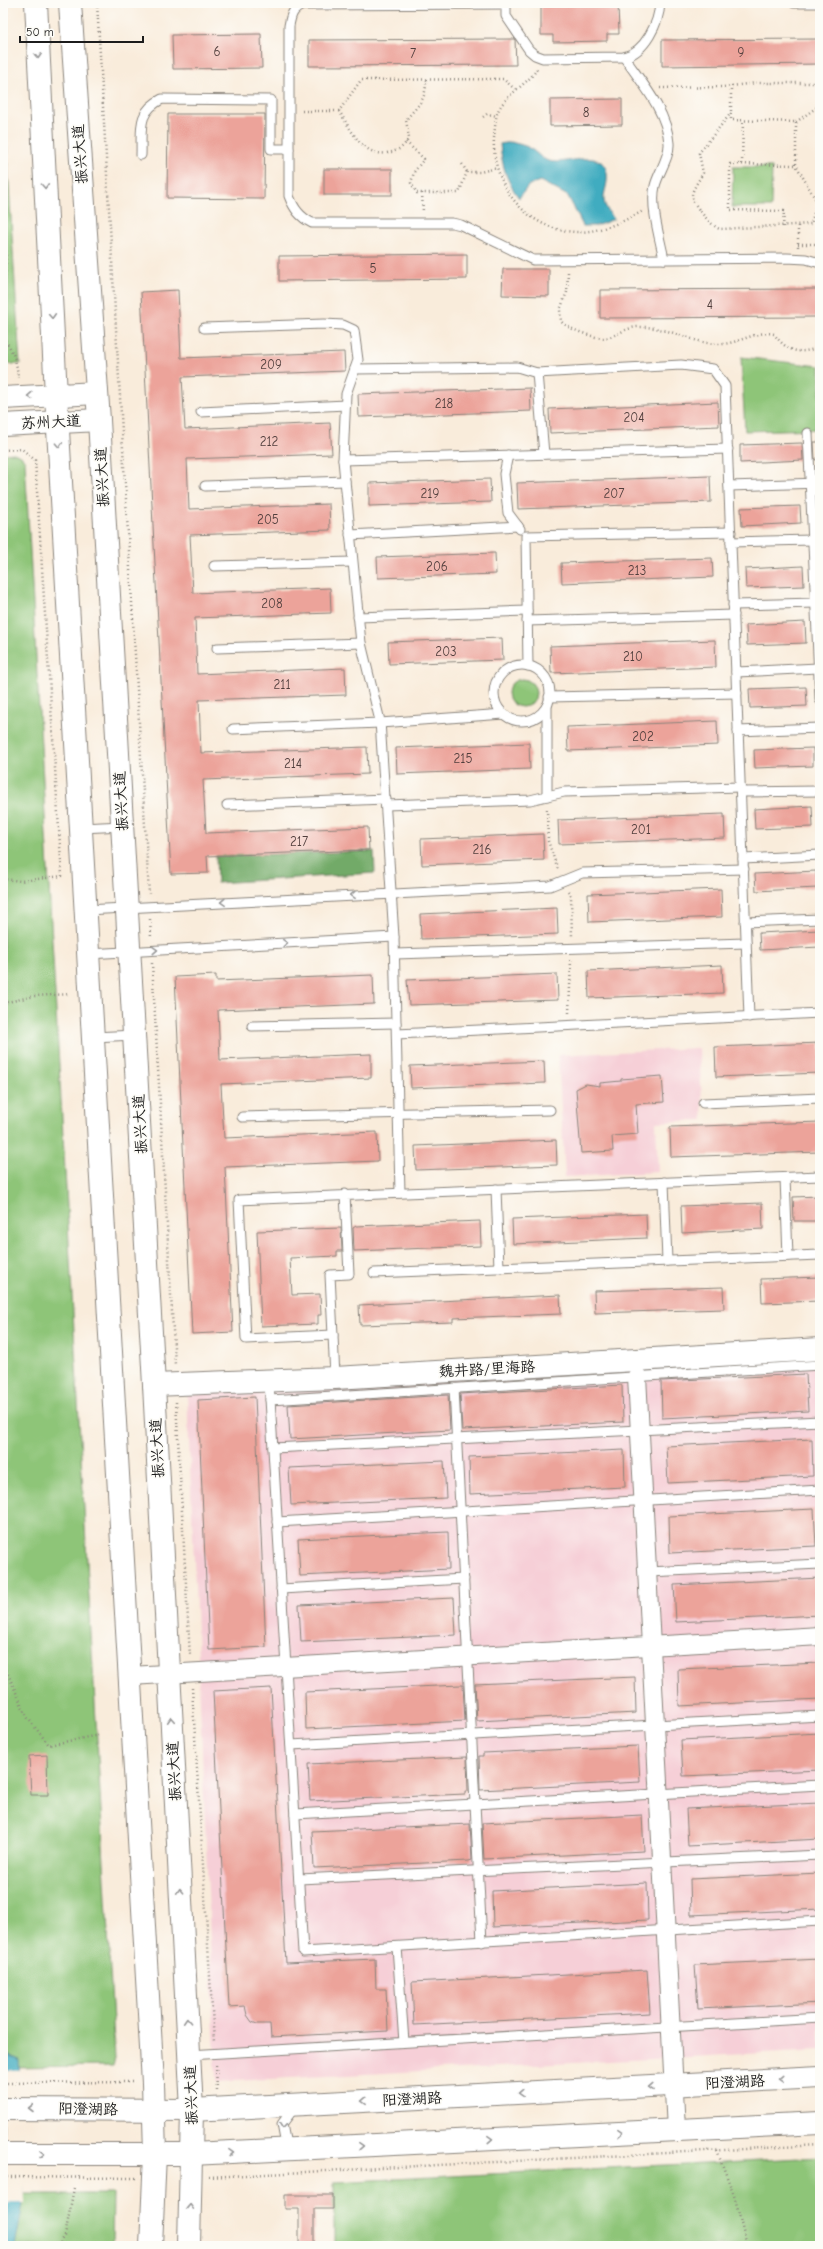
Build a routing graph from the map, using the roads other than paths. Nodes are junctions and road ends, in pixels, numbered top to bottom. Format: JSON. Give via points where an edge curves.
{"nodes":[{"id":1,"x":36,"y":3,"type":"edge"},
{"id":2,"x":70,"y":3,"type":"edge"},
{"id":3,"x":506,"y":3,"type":"edge"},
{"id":4,"x":660,"y":3,"type":"edge"},
{"id":5,"x":794,"y":3,"type":"edge"},
{"id":6,"x":820,"y":3,"type":"edge"},
{"id":7,"x":624,"y":57,"type":"junction"},
{"id":8,"x":289,"y":149,"type":"junction"},
{"id":9,"x":141,"y":155,"type":"dead end"},
{"id":10,"x":664,"y":259,"type":"junction"},
{"id":11,"x":820,"y":262,"type":"edge"},
{"id":12,"x":204,"y":328,"type":"dead end"},
{"id":13,"x":355,"y":369,"type":"junction"},
{"id":14,"x":537,"y":373,"type":"junction"},
{"id":15,"x":97,"y":393,"type":"junction"},
{"id":16,"x":56,"y":395,"type":"junction"},
{"id":17,"x":3,"y":398,"type":"edge"},
{"id":18,"x":346,"y":405,"type":"junction"},
{"id":19,"x":201,"y":412,"type":"dead end"},
{"id":20,"x":99,"y":420,"type":"junction"},
{"id":21,"x":58,"y":422,"type":"junction"},
{"id":22,"x":3,"y":425,"type":"edge"},
{"id":23,"x":808,"y":433,"type":"dead end"},
{"id":24,"x":728,"y":449,"type":"junction"},
{"id":25,"x":544,"y":454,"type":"junction"},
{"id":26,"x":508,"y":455,"type":"junction"},
{"id":27,"x":343,"y":460,"type":"junction"},
{"id":28,"x":345,"y":481,"type":"junction"},
{"id":29,"x":820,"y":483,"type":"edge"},
{"id":30,"x":810,"y":484,"type":"junction"},
{"id":31,"x":205,"y":486,"type":"dead end"},
{"id":32,"x":729,"y":486,"type":"junction"},
{"id":33,"x":518,"y":526,"type":"junction"},
{"id":34,"x":731,"y":532,"type":"junction"},
{"id":35,"x":350,"y":535,"type":"junction"},
{"id":36,"x":526,"y":536,"type":"junction"},
{"id":37,"x":731,"y":542,"type":"junction"},
{"id":38,"x":815,"y":544,"type":"edge"},
{"id":39,"x":352,"y":562,"type":"junction"},
{"id":40,"x":214,"y":566,"type":"dead end"},
{"id":41,"x":816,"y":603,"type":"junction"},
{"id":42,"x":734,"y":610,"type":"junction"},
{"id":43,"x":527,"y":611,"type":"junction"},
{"id":44,"x":818,"y":613,"type":"edge"},
{"id":45,"x":358,"y":617,"type":"junction"},
{"id":46,"x":527,"y":621,"type":"junction"},
{"id":47,"x":361,"y":643,"type":"junction"},
{"id":48,"x":217,"y":648,"type":"dead end"},
{"id":49,"x":528,"y":666,"type":"junction"},
{"id":50,"x":736,"y":672,"type":"junction"},
{"id":51,"x":819,"y":672,"type":"edge"},
{"id":52,"x":737,"y":693,"type":"junction"},
{"id":53,"x":820,"y":700,"type":"edge"},
{"id":54,"x":548,"y":701,"type":"junction"},
{"id":55,"x":504,"y":714,"type":"junction"},
{"id":56,"x":380,"y":723,"type":"junction"},
{"id":57,"x":233,"y":728,"type":"dead end"},
{"id":58,"x":820,"y":728,"type":"edge"},
{"id":59,"x":738,"y":731,"type":"junction"},
{"id":60,"x":741,"y":790,"type":"junction"},
{"id":61,"x":820,"y":791,"type":"edge"},
{"id":62,"x":547,"y":796,"type":"junction"},
{"id":63,"x":386,"y":802,"type":"junction"},
{"id":64,"x":227,"y":806,"type":"dead end"},
{"id":65,"x":123,"y":826,"type":"junction"},
{"id":66,"x":81,"y":828,"type":"junction"},
{"id":67,"x":820,"y":855,"type":"edge"},
{"id":68,"x":743,"y":859,"type":"junction"},
{"id":69,"x":744,"y":869,"type":"junction"},
{"id":70,"x":392,"y":893,"type":"junction"},
{"id":71,"x":128,"y":908,"type":"junction"},
{"id":72,"x":86,"y":910,"type":"junction"},
{"id":73,"x":820,"y":919,"type":"edge"},
{"id":74,"x":746,"y":922,"type":"junction"},
{"id":75,"x":394,"y":937,"type":"junction"},
{"id":76,"x":746,"y":943,"type":"junction"},
{"id":77,"x":130,"y":952,"type":"junction"},
{"id":78,"x":88,"y":954,"type":"junction"},
{"id":79,"x":395,"y":954,"type":"junction"},
{"id":80,"x":820,"y":1013,"type":"edge"},
{"id":81,"x":749,"y":1017,"type":"junction"},
{"id":82,"x":396,"y":1023,"type":"junction"},
{"id":83,"x":252,"y":1026,"type":"dead end"},
{"id":84,"x":397,"y":1034,"type":"junction"},
{"id":85,"x":135,"y":1035,"type":"junction"},
{"id":86,"x":93,"y":1037,"type":"junction"},
{"id":87,"x":820,"y":1098,"type":"edge"},
{"id":88,"x":703,"y":1103,"type":"dead end"},
{"id":89,"x":550,"y":1110,"type":"dead end"},
{"id":90,"x":398,"y":1114,"type":"junction"},
{"id":91,"x":242,"y":1117,"type":"dead end"},
{"id":92,"x":820,"y":1176,"type":"edge"},
{"id":93,"x":785,"y":1178,"type":"junction"},
{"id":94,"x":664,"y":1182,"type":"junction"},
{"id":95,"x":496,"y":1189,"type":"junction"},
{"id":96,"x":400,"y":1193,"type":"junction"},
{"id":97,"x":345,"y":1194,"type":"junction"},
{"id":98,"x":820,"y":1254,"type":"edge"},
{"id":99,"x":788,"y":1256,"type":"junction"},
{"id":100,"x":667,"y":1261,"type":"junction"},
{"id":101,"x":499,"y":1268,"type":"junction"},
{"id":102,"x":374,"y":1273,"type":"dead end"},
{"id":103,"x":333,"y":1335,"type":"junction"},
{"id":104,"x":820,"y":1349,"type":"edge"},
{"id":105,"x":820,"y":1365,"type":"edge"},
{"id":106,"x":637,"y":1376,"type":"junction"},
{"id":107,"x":335,"y":1378,"type":"junction"},
{"id":108,"x":165,"y":1385,"type":"junction"},
{"id":109,"x":454,"y":1388,"type":"junction"},
{"id":110,"x":269,"y":1391,"type":"junction"},
{"id":111,"x":820,"y":1421,"type":"edge"},
{"id":112,"x":640,"y":1430,"type":"junction"},
{"id":113,"x":457,"y":1440,"type":"junction"},
{"id":114,"x":273,"y":1448,"type":"junction"},
{"id":115,"x":820,"y":1490,"type":"edge"},
{"id":116,"x":644,"y":1500,"type":"junction"},
{"id":117,"x":460,"y":1511,"type":"junction"},
{"id":118,"x":277,"y":1522,"type":"junction"},
{"id":119,"x":820,"y":1564,"type":"edge"},
{"id":120,"x":648,"y":1572,"type":"junction"},
{"id":121,"x":464,"y":1579,"type":"junction"},
{"id":122,"x":281,"y":1589,"type":"junction"},
{"id":123,"x":820,"y":1636,"type":"edge"},
{"id":124,"x":651,"y":1646,"type":"junction"},
{"id":125,"x":467,"y":1656,"type":"junction"},
{"id":126,"x":286,"y":1667,"type":"junction"},
{"id":127,"x":169,"y":1674,"type":"junction"},
{"id":128,"x":130,"y":1676,"type":"junction"},
{"id":129,"x":820,"y":1716,"type":"edge"},
{"id":130,"x":656,"y":1725,"type":"junction"},
{"id":131,"x":471,"y":1735,"type":"junction"},
{"id":132,"x":291,"y":1745,"type":"junction"},
{"id":133,"x":820,"y":1785,"type":"edge"},
{"id":134,"x":659,"y":1794,"type":"junction"},
{"id":135,"x":475,"y":1804,"type":"junction"},
{"id":136,"x":295,"y":1814,"type":"junction"},
{"id":137,"x":820,"y":1855,"type":"edge"},
{"id":138,"x":663,"y":1862,"type":"junction"},
{"id":139,"x":478,"y":1871,"type":"junction"},
{"id":140,"x":299,"y":1879,"type":"junction"},
{"id":141,"x":820,"y":1921,"type":"edge"},
{"id":142,"x":666,"y":1931,"type":"junction"},
{"id":143,"x":482,"y":1942,"type":"junction"},
{"id":144,"x":397,"y":1947,"type":"junction"},
{"id":145,"x":820,"y":2018,"type":"edge"},
{"id":146,"x":671,"y":2027,"type":"junction"},
{"id":147,"x":404,"y":2042,"type":"junction"},
{"id":148,"x":189,"y":2055,"type":"junction"},
{"id":149,"x":820,"y":2076,"type":"edge"},
{"id":150,"x":674,"y":2085,"type":"junction"},
{"id":151,"x":298,"y":2105,"type":"junction"},
{"id":152,"x":3,"y":2109,"type":"edge"},
{"id":153,"x":154,"y":2110,"type":"junction"},
{"id":154,"x":192,"y":2110,"type":"junction"},
{"id":155,"x":820,"y":2123,"type":"edge"},
{"id":156,"x":676,"y":2130,"type":"junction"},
{"id":157,"x":294,"y":2150,"type":"junction"},
{"id":158,"x":3,"y":2154,"type":"edge"},
{"id":159,"x":155,"y":2154,"type":"junction"},
{"id":160,"x":192,"y":2154,"type":"junction"},
{"id":161,"x":151,"y":2246,"type":"edge"},
{"id":162,"x":189,"y":2246,"type":"edge"}],
"edges":[{"from":1,"to":16,"type":"main road","one_way":true},
{"from":2,"to":15,"type":"main road","name":"振兴大道"},
{"from":3,"to":7,"type":"lane","via":[[506,16],[529,50],[543,58]]},
{"from":3,"to":8,"type":"lane","via":[[304,5],[295,8],[289,26]]},
{"from":4,"to":7,"type":"lane","via":[[659,16],[642,46],[634,54]]},
{"from":5,"to":6,"type":"lane"},
{"from":7,"to":10,"type":"lane","via":[[664,122],[669,145],[654,187],[654,202]]},
{"from":8,"to":9,"type":"lane","via":[[271,149],[271,100],[162,100],[154,103],[142,117]]},
{"from":8,"to":10,"type":"lane","via":[[289,196],[304,219],[312,223],[461,225],[533,260]]},
{"from":10,"to":11,"type":"lane","via":[[798,258]]},
{"from":12,"to":13,"type":"lane","via":[[343,325],[354,330],[358,360]]},
{"from":13,"to":14,"type":"lane","via":[[516,367]]},
{"from":13,"to":18,"type":"lane","via":[[346,394]]},
{"from":14,"to":24,"type":"lane","via":[[681,365],[713,369],[725,386]]},
{"from":14,"to":25,"type":"lane"},
{"from":15,"to":16,"type":"main road","name":"苏州大道"},
{"from":15,"to":20,"type":"main road","name":"振兴大道"},
{"from":16,"to":17,"type":"main road","name":"苏州大道","one_way":true},
{"from":16,"to":21,"type":"main road"},
{"from":18,"to":19,"type":"lane"},
{"from":18,"to":27,"type":"lane"},
{"from":20,"to":21,"type":"main road","name":"苏州大道"},
{"from":20,"to":65,"type":"main road","name":"振兴大道"},
{"from":21,"to":22,"type":"main road","name":"苏州大道"},
{"from":21,"to":66,"type":"main road","one_way":true},
{"from":23,"to":30,"type":"lane"},
{"from":24,"to":25,"type":"lane"},
{"from":24,"to":32,"type":"lane"},
{"from":25,"to":26,"type":"lane"},
{"from":26,"to":27,"type":"lane"},
{"from":26,"to":33,"type":"lane","via":[[504,474],[508,513]]},
{"from":27,"to":28,"type":"lane"},
{"from":28,"to":31,"type":"lane"},
{"from":28,"to":35,"type":"lane"},
{"from":29,"to":30,"type":"lane"},
{"from":30,"to":32,"type":"lane"},
{"from":30,"to":38,"type":"lane"},
{"from":32,"to":34,"type":"lane"},
{"from":33,"to":35,"type":"lane"},
{"from":33,"to":36,"type":"lane"},
{"from":34,"to":36,"type":"lane"},
{"from":34,"to":37,"type":"lane"},
{"from":35,"to":39,"type":"lane"},
{"from":36,"to":43,"type":"lane"},
{"from":37,"to":38,"type":"lane"},
{"from":37,"to":42,"type":"lane"},
{"from":38,"to":41,"type":"lane"},
{"from":39,"to":40,"type":"lane"},
{"from":39,"to":45,"type":"lane"},
{"from":41,"to":42,"type":"lane"},
{"from":41,"to":44,"type":"lane"},
{"from":42,"to":46,"type":"lane"},
{"from":42,"to":50,"type":"lane"},
{"from":43,"to":45,"type":"lane"},
{"from":43,"to":46,"type":"lane"},
{"from":44,"to":51,"type":"lane"},
{"from":45,"to":47,"type":"lane"},
{"from":46,"to":49,"type":"lane"},
{"from":47,"to":48,"type":"lane"},
{"from":47,"to":56,"type":"lane"},
{"from":49,"to":54,"type":"lane","via":[[540,672],[546,679],[550,688]]},
{"from":49,"to":55,"type":"lane","via":[[514,666],[505,670],[497,681],[494,694],[496,703]]},
{"from":50,"to":51,"type":"lane"},
{"from":50,"to":52,"type":"lane"},
{"from":51,"to":53,"type":"lane"},
{"from":52,"to":54,"type":"lane"},
{"from":52,"to":59,"type":"lane"},
{"from":54,"to":55,"type":"lane","via":[[533,718],[516,720]]},
{"from":54,"to":62,"type":"lane"},
{"from":55,"to":56,"type":"lane"},
{"from":56,"to":57,"type":"lane"},
{"from":56,"to":63,"type":"lane"},
{"from":58,"to":59,"type":"lane"},
{"from":59,"to":60,"type":"lane"},
{"from":60,"to":61,"type":"lane"},
{"from":60,"to":62,"type":"lane","via":[[564,792]]},
{"from":60,"to":68,"type":"lane"},
{"from":62,"to":63,"type":"lane","via":[[530,800]]},
{"from":63,"to":64,"type":"lane"},
{"from":63,"to":70,"type":"lane"},
{"from":65,"to":66,"type":"lane"},
{"from":65,"to":71,"type":"main road","name":"振兴大道"},
{"from":66,"to":72,"type":"main road"},
{"from":67,"to":68,"type":"lane"},
{"from":68,"to":69,"type":"lane"},
{"from":69,"to":70,"type":"lane","via":[[582,873],[550,886]]},
{"from":69,"to":74,"type":"lane"},
{"from":70,"to":71,"type":"lane","one_way":true},
{"from":70,"to":75,"type":"lane"},
{"from":71,"to":72,"type":"lane"},
{"from":71,"to":77,"type":"main road","name":"振兴大道"},
{"from":72,"to":78,"type":"main road"},
{"from":73,"to":74,"type":"lane"},
{"from":74,"to":76,"type":"lane"},
{"from":77,"to":75,"type":"lane","one_way":true},
{"from":75,"to":79,"type":"lane"},
{"from":76,"to":79,"type":"lane"},
{"from":76,"to":81,"type":"lane"},
{"from":77,"to":78,"type":"lane"},
{"from":77,"to":85,"type":"main road","name":"振兴大道"},
{"from":78,"to":86,"type":"main road"},
{"from":79,"to":82,"type":"lane"},
{"from":80,"to":81,"type":"lane"},
{"from":81,"to":84,"type":"lane"},
{"from":82,"to":83,"type":"lane"},
{"from":82,"to":84,"type":"lane"},
{"from":84,"to":90,"type":"lane"},
{"from":85,"to":86,"type":"lane"},
{"from":85,"to":108,"type":"main road","name":"振兴大道"},
{"from":86,"to":128,"type":"main road"},
{"from":87,"to":88,"type":"lane"},
{"from":89,"to":90,"type":"lane"},
{"from":90,"to":91,"type":"lane"},
{"from":90,"to":96,"type":"lane"},
{"from":92,"to":93,"type":"lane"},
{"from":93,"to":94,"type":"lane"},
{"from":93,"to":99,"type":"lane"},
{"from":94,"to":95,"type":"lane"},
{"from":94,"to":100,"type":"lane"},
{"from":95,"to":96,"type":"lane"},
{"from":95,"to":101,"type":"lane"},
{"from":96,"to":97,"type":"lane"},
{"from":97,"to":103,"type":"lane","via":[[349,1274],[330,1275]]},
{"from":97,"to":103,"type":"lane","via":[[239,1200],[246,1339]]},
{"from":98,"to":99,"type":"lane"},
{"from":99,"to":100,"type":"lane"},
{"from":100,"to":101,"type":"lane"},
{"from":101,"to":102,"type":"lane"},
{"from":103,"to":107,"type":"lane"},
{"from":104,"to":107,"type":"main road","name":"魏井路/里海路"},
{"from":105,"to":106,"type":"lane"},
{"from":106,"to":109,"type":"lane"},
{"from":106,"to":112,"type":"street"},
{"from":107,"to":110,"type":"main road","name":"魏井路/里海路"},
{"from":108,"to":110,"type":"main road","name":"魏井路/里海路"},
{"from":108,"to":127,"type":"main road","name":"振兴大道"},
{"from":109,"to":110,"type":"lane"},
{"from":109,"to":113,"type":"lane"},
{"from":110,"to":114,"type":"lane"},
{"from":111,"to":112,"type":"lane"},
{"from":112,"to":113,"type":"lane"},
{"from":112,"to":116,"type":"street"},
{"from":113,"to":114,"type":"lane"},
{"from":113,"to":117,"type":"lane"},
{"from":114,"to":118,"type":"lane"},
{"from":115,"to":116,"type":"lane"},
{"from":116,"to":117,"type":"lane"},
{"from":116,"to":120,"type":"street"},
{"from":117,"to":118,"type":"lane"},
{"from":117,"to":121,"type":"lane"},
{"from":118,"to":122,"type":"lane"},
{"from":119,"to":120,"type":"lane"},
{"from":120,"to":124,"type":"street"},
{"from":121,"to":122,"type":"lane"},
{"from":121,"to":125,"type":"lane"},
{"from":122,"to":126,"type":"lane"},
{"from":123,"to":124,"type":"street"},
{"from":124,"to":125,"type":"street"},
{"from":124,"to":130,"type":"street"},
{"from":125,"to":126,"type":"street"},
{"from":125,"to":131,"type":"lane"},
{"from":126,"to":127,"type":"street"},
{"from":126,"to":132,"type":"lane"},
{"from":127,"to":128,"type":"street"},
{"from":148,"to":127,"type":"main road","name":"振兴大道","one_way":true},
{"from":128,"to":153,"type":"main road"},
{"from":129,"to":130,"type":"lane"},
{"from":130,"to":131,"type":"lane"},
{"from":130,"to":134,"type":"street"},
{"from":131,"to":132,"type":"lane"},
{"from":131,"to":135,"type":"lane"},
{"from":132,"to":136,"type":"lane"},
{"from":133,"to":134,"type":"lane"},
{"from":134,"to":135,"type":"lane"},
{"from":134,"to":138,"type":"street"},
{"from":135,"to":136,"type":"lane"},
{"from":135,"to":139,"type":"lane"},
{"from":136,"to":140,"type":"lane"},
{"from":137,"to":138,"type":"lane"},
{"from":138,"to":139,"type":"lane"},
{"from":138,"to":142,"type":"street"},
{"from":139,"to":140,"type":"lane"},
{"from":139,"to":143,"type":"lane"},
{"from":140,"to":144,"type":"lane","via":[[304,1952]]},
{"from":141,"to":142,"type":"lane"},
{"from":142,"to":143,"type":"lane"},
{"from":142,"to":146,"type":"street"},
{"from":143,"to":144,"type":"lane"},
{"from":144,"to":147,"type":"lane"},
{"from":145,"to":146,"type":"lane"},
{"from":146,"to":147,"type":"lane"},
{"from":146,"to":150,"type":"street"},
{"from":147,"to":148,"type":"lane"},
{"from":148,"to":154,"type":"main road","name":"振兴大道"},
{"from":149,"to":150,"type":"main road","name":"阳澄湖路","one_way":true},
{"from":150,"to":151,"type":"main road","name":"阳澄湖路","one_way":true},
{"from":150,"to":156,"type":"street"},
{"from":151,"to":154,"type":"main road","name":"阳澄湖路"},
{"from":151,"to":157,"type":"lane","one_way":true,"via":[[282,2124],[285,2140]]},
{"from":153,"to":152,"type":"main road","name":"阳澄湖路","one_way":true},
{"from":153,"to":154,"type":"main road","name":"阳澄湖路"},
{"from":153,"to":159,"type":"main road"},
{"from":154,"to":160,"type":"main road","name":"振兴大道"},
{"from":155,"to":156,"type":"main road"},
{"from":157,"to":156,"type":"main road","one_way":true},
{"from":160,"to":157,"type":"main road","one_way":true},
{"from":158,"to":159,"type":"main road","one_way":true},
{"from":159,"to":160,"type":"main road"},
{"from":159,"to":161,"type":"main road"},
{"from":162,"to":160,"type":"main road","name":"振兴大道","one_way":true}]}
